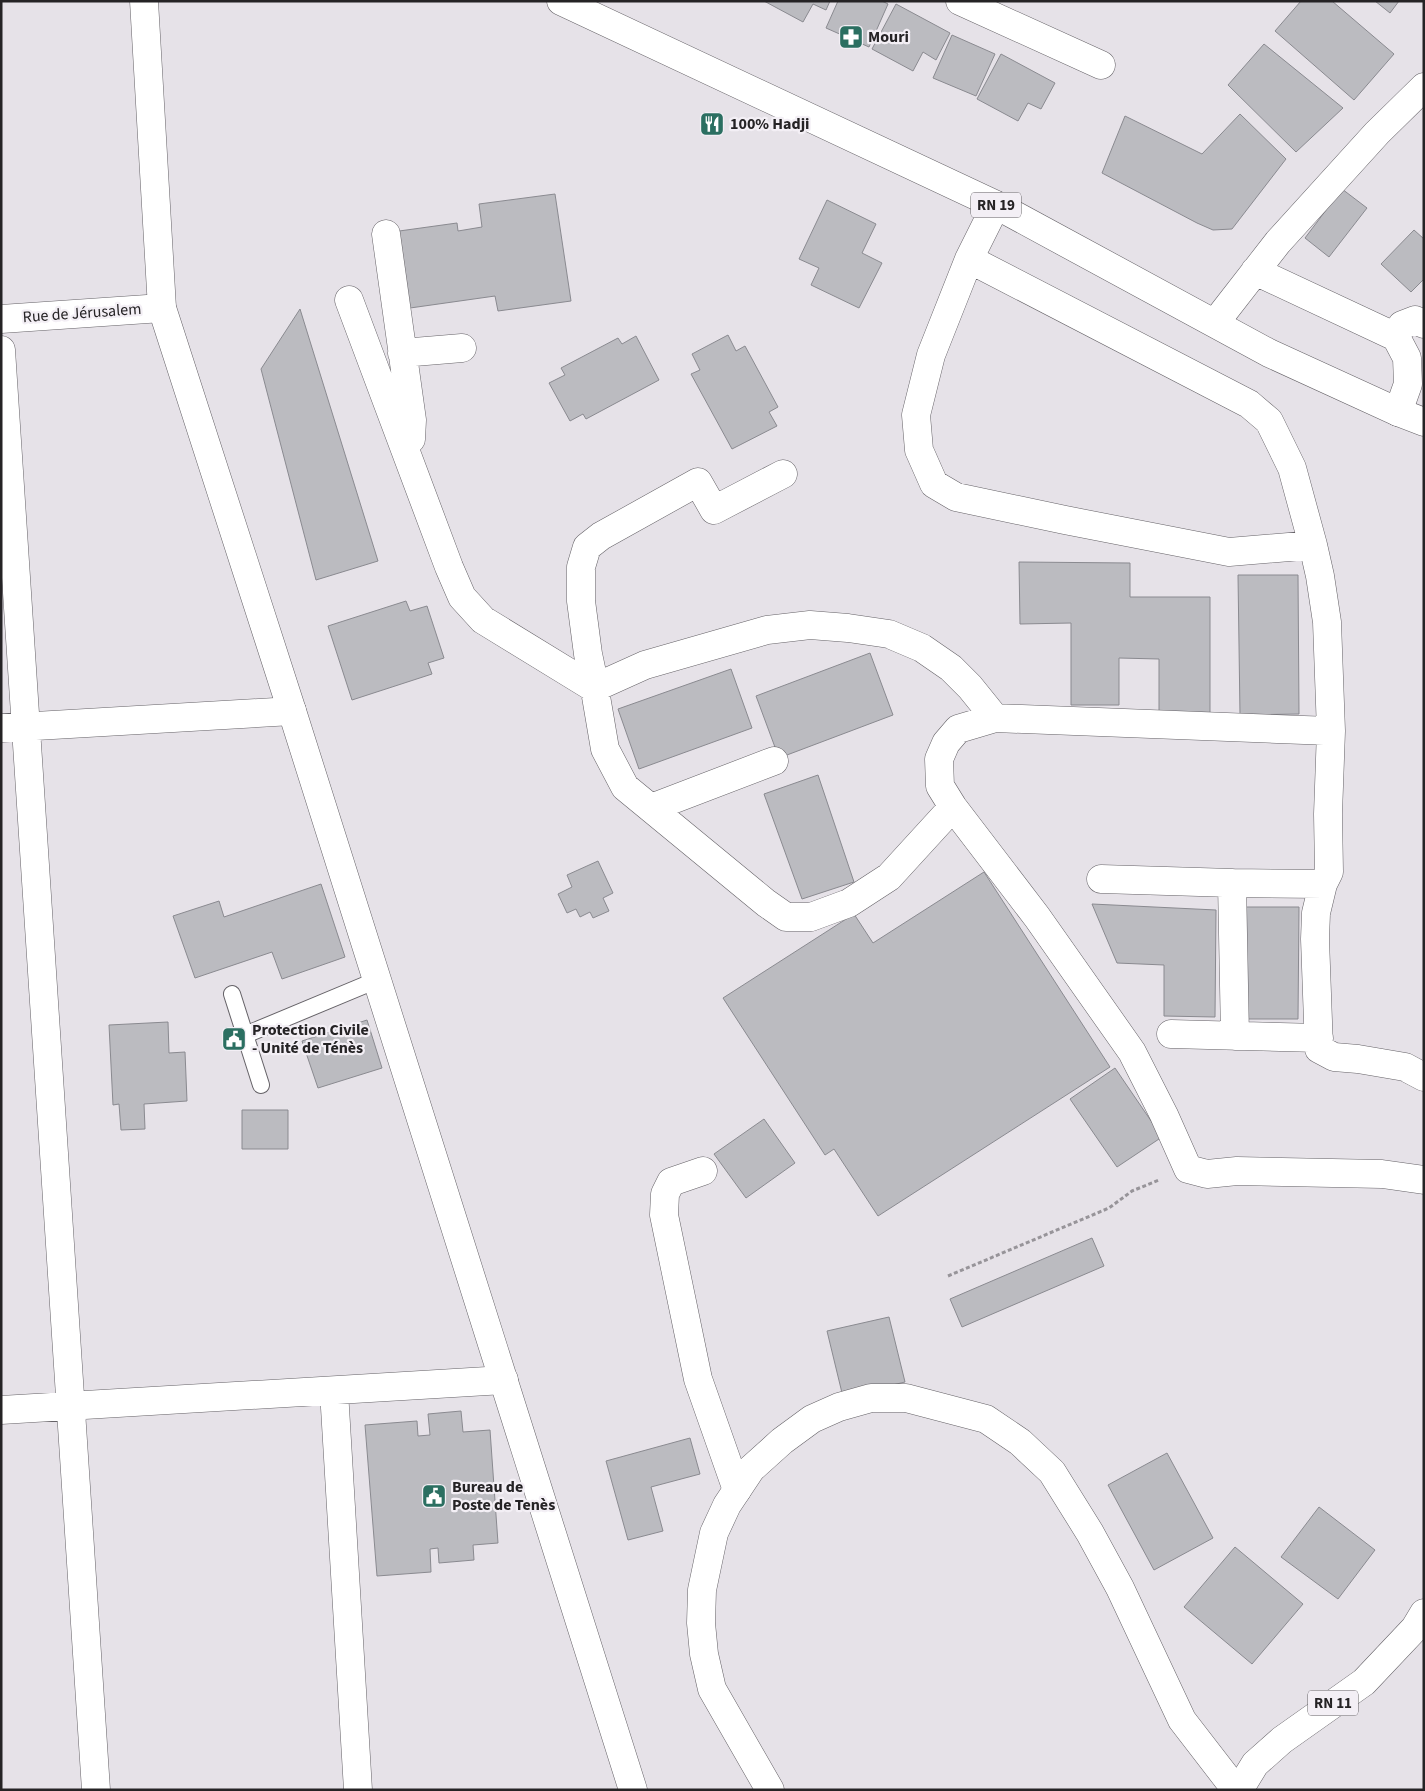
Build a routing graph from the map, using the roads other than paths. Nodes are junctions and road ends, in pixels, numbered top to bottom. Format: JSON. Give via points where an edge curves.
{"nodes":[{"id":1,"x":144,"y":1,"type":"edge"},
{"id":2,"x":561,"y":1,"type":"edge"},
{"id":3,"x":960,"y":1,"type":"edge"},
{"id":4,"x":1101,"y":65,"type":"dead end"},
{"id":5,"x":1424,"y":87,"type":"edge"},
{"id":6,"x":996,"y":205,"type":"junction"},
{"id":7,"x":386,"y":234,"type":"dead end"},
{"id":8,"x":969,"y":259,"type":"junction"},
{"id":9,"x":1255,"y":270,"type":"junction"},
{"id":10,"x":349,"y":300,"type":"dead end"},
{"id":11,"x":162,"y":308,"type":"junction"},
{"id":12,"x":1,"y":319,"type":"edge"},
{"id":13,"x":1215,"y":323,"type":"junction"},
{"id":14,"x":1424,"y":324,"type":"edge"},
{"id":15,"x":1396,"y":337,"type":"junction"},
{"id":16,"x":462,"y":348,"type":"dead end"},
{"id":17,"x":1,"y":350,"type":"edge"},
{"id":18,"x":402,"y":353,"type":"junction"},
{"id":19,"x":1398,"y":412,"type":"junction"},
{"id":20,"x":1424,"y":422,"type":"edge"},
{"id":21,"x":403,"y":446,"type":"junction"},
{"id":22,"x":783,"y":474,"type":"dead end"},
{"id":23,"x":1313,"y":545,"type":"junction"},
{"id":24,"x":594,"y":688,"type":"junction"},
{"id":25,"x":292,"y":711,"type":"junction"},
{"id":26,"x":995,"y":718,"type":"junction"},
{"id":27,"x":14,"y":727,"type":"edge"},
{"id":28,"x":1332,"y":731,"type":"junction"},
{"id":29,"x":774,"y":761,"type":"dead end"},
{"id":30,"x":650,"y":808,"type":"junction"},
{"id":31,"x":953,"y":808,"type":"junction"},
{"id":32,"x":1101,"y":879,"type":"dead end"},
{"id":33,"x":1232,"y":883,"type":"junction"},
{"id":34,"x":1323,"y":884,"type":"junction"},
{"id":35,"x":377,"y":980,"type":"junction"},
{"id":36,"x":232,"y":994,"type":"dead end"},
{"id":37,"x":1171,"y":1034,"type":"dead end"},
{"id":38,"x":245,"y":1035,"type":"junction"},
{"id":39,"x":1235,"y":1036,"type":"junction"},
{"id":40,"x":1319,"y":1038,"type":"junction"},
{"id":41,"x":1424,"y":1077,"type":"edge"},
{"id":42,"x":261,"y":1084,"type":"dead end"},
{"id":43,"x":703,"y":1171,"type":"dead end"},
{"id":44,"x":1424,"y":1180,"type":"edge"},
{"id":45,"x":504,"y":1380,"type":"junction"},
{"id":46,"x":334,"y":1391,"type":"junction"},
{"id":47,"x":72,"y":1406,"type":"junction"},
{"id":48,"x":1,"y":1410,"type":"edge"},
{"id":49,"x":737,"y":1490,"type":"junction"},
{"id":50,"x":1424,"y":1613,"type":"edge"},
{"id":51,"x":96,"y":1790,"type":"edge"},
{"id":52,"x":358,"y":1790,"type":"edge"},
{"id":53,"x":633,"y":1790,"type":"edge"},
{"id":54,"x":770,"y":1790,"type":"edge"},
{"id":55,"x":1237,"y":1790,"type":"edge"}],
"edges":[{"from":1,"to":11,"type":"street"},
{"from":2,"to":6,"type":"street","number":"RN 19"},
{"from":3,"to":4,"type":"street"},
{"from":5,"to":9,"type":"street","via":[[1377,133]]},
{"from":6,"to":8,"type":"street"},
{"from":6,"to":13,"type":"street","number":"RN 19"},
{"from":7,"to":18,"type":"street"},
{"from":8,"to":23,"type":"street","via":[[1249,404],[1269,421],[1292,468]]},
{"from":8,"to":23,"type":"street","via":[[931,355],[916,415],[919,450],[934,484],[956,497],[1229,552]]},
{"from":9,"to":13,"type":"street"},
{"from":9,"to":15,"type":"street"},
{"from":10,"to":21,"type":"street"},
{"from":11,"to":12,"type":"street","name":"Rue de Jérusalem"},
{"from":11,"to":25,"type":"street"},
{"from":13,"to":19,"type":"street","number":"RN 19","via":[[1269,353]]},
{"from":14,"to":15,"type":"street","via":[[1415,320],[1402,325]]},
{"from":15,"to":19,"type":"street","via":[[1407,358],[1408,384]]},
{"from":16,"to":18,"type":"street"},
{"from":17,"to":27,"type":"street"},
{"from":18,"to":21,"type":"street","via":[[412,420],[411,439]]},
{"from":19,"to":20,"type":"street","number":"RN 19"},
{"from":21,"to":24,"type":"street","via":[[462,597],[483,620]]},
{"from":22,"to":24,"type":"street","via":[[714,510],[698,482],[587,547],[581,567],[581,601]]},
{"from":23,"to":28,"type":"street","via":[[1327,622]]},
{"from":24,"to":26,"type":"street","via":[[645,665],[767,630],[810,625],[890,634],[922,648],[970,687]]},
{"from":24,"to":30,"type":"street","via":[[605,749],[625,787]]},
{"from":25,"to":27,"type":"street"},
{"from":25,"to":35,"type":"street"},
{"from":26,"to":28,"type":"street"},
{"from":26,"to":31,"type":"street","via":[[958,729],[946,743],[939,759],[940,786]]},
{"from":27,"to":47,"type":"street"},
{"from":28,"to":34,"type":"street","via":[[1328,872]]},
{"from":29,"to":30,"type":"street"},
{"from":30,"to":31,"type":"street","via":[[786,917],[811,917],[849,904],[872,890],[889,877]]},
{"from":31,"to":44,"type":"street","via":[[1037,916],[1132,1052],[1188,1169],[1207,1174],[1237,1171],[1382,1174]]},
{"from":32,"to":33,"type":"street"},
{"from":33,"to":34,"type":"street"},
{"from":33,"to":39,"type":"street"},
{"from":34,"to":40,"type":"street","via":[[1316,913],[1315,940]]},
{"from":35,"to":38,"type":"lane"},
{"from":35,"to":45,"type":"street"},
{"from":36,"to":38,"type":"lane"},
{"from":37,"to":39,"type":"street"},
{"from":38,"to":42,"type":"lane"},
{"from":39,"to":40,"type":"street"},
{"from":40,"to":41,"type":"street","via":[[1319,1049],[1334,1057],[1405,1067]]},
{"from":43,"to":49,"type":"street","via":[[671,1182],[665,1194],[664,1216],[698,1379]]},
{"from":45,"to":46,"type":"street"},
{"from":45,"to":53,"type":"street"},
{"from":46,"to":47,"type":"street"},
{"from":46,"to":52,"type":"street"},
{"from":47,"to":48,"type":"street"},
{"from":47,"to":51,"type":"street"},
{"from":49,"to":54,"type":"street","via":[[714,1533],[707,1560],[701,1606],[704,1654],[712,1689]]},
{"from":49,"to":55,"type":"street","via":[[751,1469],[782,1441],[812,1419],[839,1407],[871,1398],[906,1398],[986,1419],[1020,1442],[1052,1472],[1120,1588],[1182,1720]]},
{"from":50,"to":55,"type":"street","number":"RN 11","via":[[1364,1682],[1282,1740],[1254,1764]]}]}
